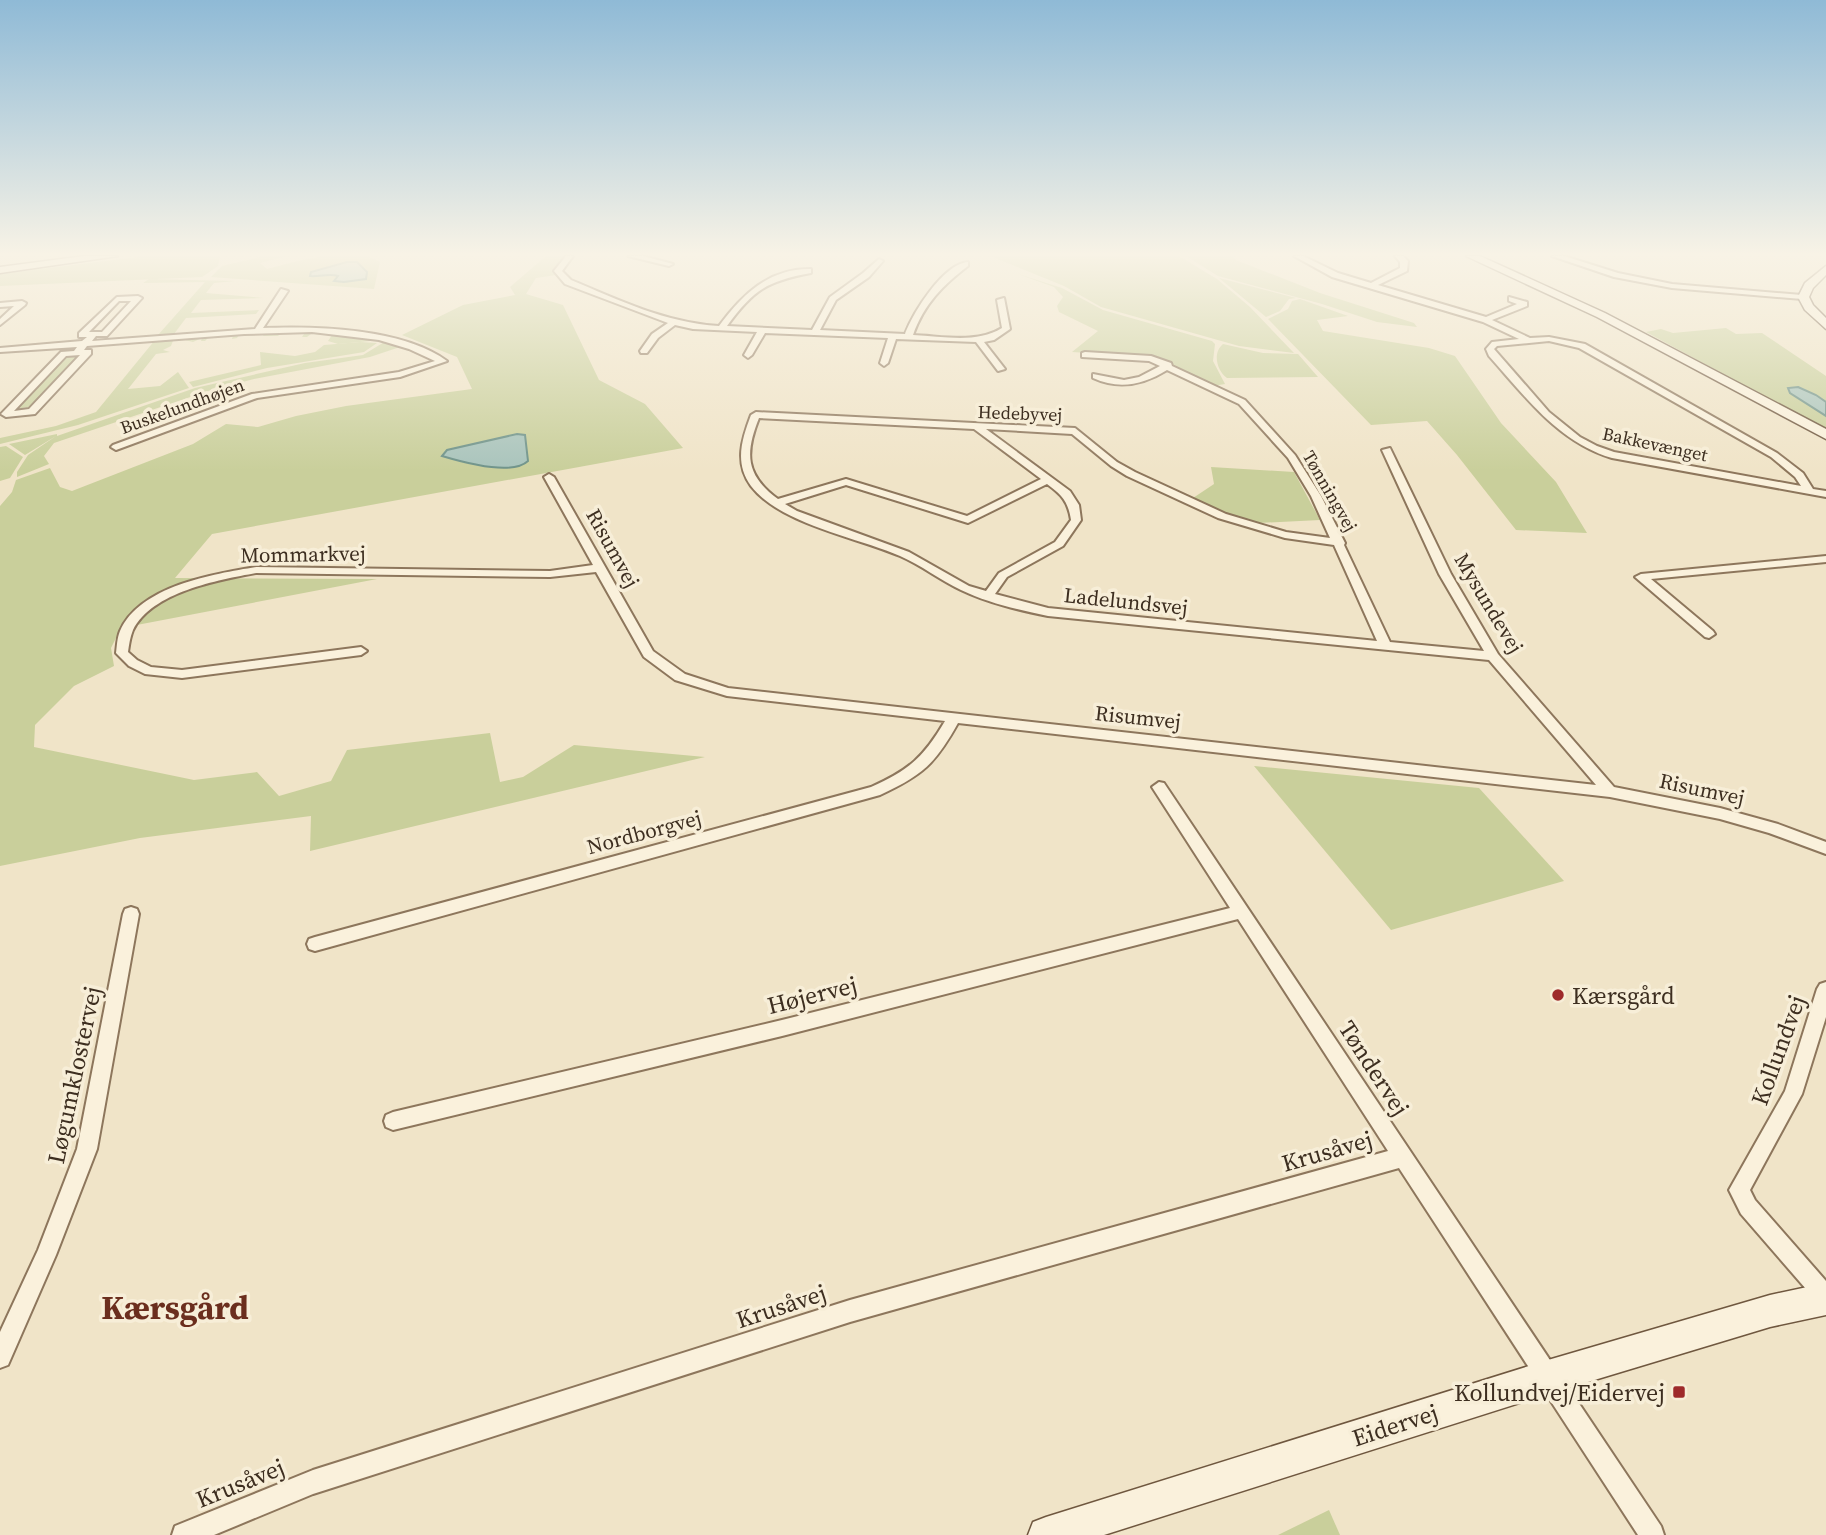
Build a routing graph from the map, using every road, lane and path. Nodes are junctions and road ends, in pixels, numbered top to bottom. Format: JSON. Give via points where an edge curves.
{"nodes":[{"id":1,"x":89,"y":328,"type":"edge"},
{"id":2,"x":110,"y":328,"type":"edge"},
{"id":3,"x":259,"y":328,"type":"edge"},
{"id":4,"x":667,"y":328,"type":"edge"},
{"id":5,"x":710,"y":328,"type":"edge"},
{"id":6,"x":817,"y":328,"type":"edge"},
{"id":7,"x":912,"y":328,"type":"edge"},
{"id":8,"x":1006,"y":328,"type":"edge"},
{"id":9,"x":1502,"y":328,"type":"edge"},
{"id":10,"x":1625,"y":328,"type":"edge"},
{"id":11,"x":721,"y":329,"type":"joint"},
{"id":12,"x":257,"y":331,"type":"junction"},
{"id":13,"x":762,"y":331,"type":"junction"},
{"id":14,"x":814,"y":333,"type":"junction"},
{"id":15,"x":94,"y":334,"type":"junction"},
{"id":16,"x":183,"y":336,"type":"junction"},
{"id":17,"x":892,"y":337,"type":"junction"},
{"id":18,"x":908,"y":338,"type":"junction"},
{"id":19,"x":327,"y":340,"type":"dead end"},
{"id":20,"x":978,"y":340,"type":"junction"},
{"id":21,"x":1527,"y":340,"type":"junction"},
{"id":22,"x":85,"y":344,"type":"junction"},
{"id":23,"x":0,"y":350,"type":"edge"},
{"id":24,"x":644,"y":351,"type":"dead end"},
{"id":25,"x":76,"y":353,"type":"junction"},
{"id":26,"x":748,"y":355,"type":"dead end"},
{"id":27,"x":1085,"y":355,"type":"dead end"},
{"id":28,"x":884,"y":363,"type":"dead end"},
{"id":29,"x":1168,"y":365,"type":"junction"},
{"id":30,"x":1001,"y":369,"type":"dead end"},
{"id":31,"x":1096,"y":376,"type":"dead end"},
{"id":32,"x":756,"y":415,"type":"joint"},
{"id":33,"x":976,"y":426,"type":"junction"},
{"id":34,"x":1826,"y":435,"type":"edge"},
{"id":35,"x":116,"y":447,"type":"dead end"},
{"id":36,"x":1387,"y":450,"type":"dead end"},
{"id":37,"x":549,"y":478,"type":"dead end"},
{"id":38,"x":1049,"y":479,"type":"junction"},
{"id":39,"x":1809,"y":491,"type":"junction"},
{"id":40,"x":1826,"y":494,"type":"edge"},
{"id":41,"x":776,"y":503,"type":"junction"},
{"id":42,"x":1340,"y":543,"type":"junction"},
{"id":43,"x":1826,"y":559,"type":"edge"},
{"id":44,"x":599,"y":568,"type":"junction"},
{"id":45,"x":988,"y":596,"type":"junction"},
{"id":46,"x":1709,"y":634,"type":"dead end"},
{"id":47,"x":1386,"y":646,"type":"junction"},
{"id":48,"x":361,"y":651,"type":"dead end"},
{"id":49,"x":1493,"y":656,"type":"junction"},
{"id":50,"x":954,"y":717,"type":"junction"},
{"id":51,"x":1159,"y":787,"type":"dead end"},
{"id":52,"x":1610,"y":792,"type":"junction"},
{"id":53,"x":1826,"y":848,"type":"edge"},
{"id":54,"x":1241,"y":912,"type":"junction"},
{"id":55,"x":131,"y":914,"type":"dead end"},
{"id":56,"x":316,"y":944,"type":"dead end"},
{"id":57,"x":1826,"y":989,"type":"edge"},
{"id":58,"x":393,"y":1121,"type":"dead end"},
{"id":59,"x":1403,"y":1157,"type":"junction"},
{"id":60,"x":1826,"y":1298,"type":"edge"},
{"id":61,"x":0,"y":1357,"type":"edge"},
{"id":62,"x":1548,"y":1377,"type":"junction"},
{"id":63,"x":184,"y":1535,"type":"edge"},
{"id":64,"x":1046,"y":1535,"type":"edge"},
{"id":65,"x":1651,"y":1535,"type":"edge"}],
"edges":[{"from":1,"to":15,"type":"street","via":[[82,335]]},
{"from":2,"to":15,"type":"street","via":[[104,334]]},
{"from":3,"to":12,"type":"street"},
{"from":4,"to":24,"type":"street"},
{"from":5,"to":11,"type":"street"},
{"from":6,"to":14,"type":"street"},
{"from":7,"to":18,"type":"street"},
{"from":8,"to":20,"type":"street"},
{"from":9,"to":21,"type":"street","name":"Bakkevænget"},
{"from":10,"to":34,"type":"street"},
{"from":11,"to":13,"type":"street"},
{"from":12,"to":16,"type":"street","name":"Buskelundhøjen"},
{"from":12,"to":35,"type":"street","name":"Buskelundhøjen","via":[[360,334],[406,344],[443,361],[400,374],[255,396]]},
{"from":13,"to":14,"type":"street"},
{"from":13,"to":26,"type":"street"},
{"from":14,"to":17,"type":"street"},
{"from":15,"to":22,"type":"street"},
{"from":16,"to":19,"type":"street","name":"Buskelundhøjen","via":[[180,342],[192,344],[270,338]]},
{"from":16,"to":22,"type":"street","name":"Buskelundhøjen"},
{"from":17,"to":18,"type":"street"},
{"from":17,"to":28,"type":"street"},
{"from":18,"to":20,"type":"street"},
{"from":20,"to":30,"type":"street"},
{"from":21,"to":39,"type":"street","name":"Bakkevænget","via":[[1561,340],[1582,346],[1774,455],[1799,475]]},
{"from":21,"to":39,"type":"street","name":"Bakkevænget","via":[[1495,344],[1490,349],[1567,435],[1581,444],[1612,455]]},
{"from":22,"to":23,"type":"street","name":"Buskelundhøjen"},
{"from":22,"to":25,"type":"street"},
{"from":25,"to":25,"type":"street","via":[[88,352],[32,412],[6,414],[64,354]]},
{"from":27,"to":29,"type":"street","name":"Tønningvej","via":[[1151,359]]},
{"from":29,"to":31,"type":"street","via":[[1136,383],[1109,382]]},
{"from":29,"to":42,"type":"street","name":"Tønningvej","via":[[1242,402],[1292,457]]},
{"from":32,"to":33,"type":"street","name":"Hedebyvej"},
{"from":32,"to":41,"type":"street","name":"Ladelundsvej","via":[[743,457],[758,489]]},
{"from":33,"to":38,"type":"street"},
{"from":33,"to":42,"type":"street","name":"Hedebyvej","via":[[1075,431],[1114,464],[1222,516],[1285,535]]},
{"from":36,"to":49,"type":"street","name":"Mysundevej","via":[[1445,574]]},
{"from":37,"to":44,"type":"street","name":"Risumvej"},
{"from":38,"to":41,"type":"street","via":[[968,520],[846,482]]},
{"from":38,"to":45,"type":"street","via":[[1074,505],[1073,526],[1059,544],[1003,575]]},
{"from":39,"to":40,"type":"street","name":"Bakkevænget"},
{"from":41,"to":45,"type":"street","name":"Ladelundsvej","via":[[905,554]]},
{"from":42,"to":47,"type":"street","name":"Tønningvej"},
{"from":43,"to":46,"type":"street","via":[[1642,577]]},
{"from":44,"to":48,"type":"street","name":"Mommarkvej","via":[[550,574],[256,570],[225,574],[165,596],[138,615],[126,632],[122,653],[149,671],[182,674]]},
{"from":44,"to":50,"type":"street","name":"Risumvej","via":[[649,654],[681,677],[727,692]]},
{"from":45,"to":47,"type":"street","name":"Ladelundsvej","via":[[1048,612]]},
{"from":47,"to":49,"type":"street","name":"Ladelundsvej"},
{"from":49,"to":52,"type":"street","name":"Mysundevej"},
{"from":50,"to":52,"type":"street","name":"Risumvej"},
{"from":50,"to":56,"type":"street","name":"Nordborgvej","via":[[930,760],[909,776],[875,791]]},
{"from":51,"to":54,"type":"street","name":"Tøndervej"},
{"from":52,"to":53,"type":"street","name":"Risumvej","via":[[1717,812]]},
{"from":54,"to":58,"type":"street","name":"Højervej"},
{"from":54,"to":59,"type":"street","name":"Tøndervej"},
{"from":55,"to":61,"type":"street","name":"Løgumklostervej","via":[[87,1149]]},
{"from":57,"to":60,"type":"street","name":"Kollundvej","via":[[1793,1094],[1739,1190],[1748,1207]]},
{"from":59,"to":62,"type":"street","name":"Tøndervej"},
{"from":59,"to":63,"type":"street","name":"Krusåvej","via":[[850,1311],[313,1482]]},
{"from":60,"to":62,"type":"street","name":"Eidervej"},
{"from":62,"to":64,"type":"street","name":"Eidervej"},
{"from":62,"to":65,"type":"street","name":"Tøndervej"}]}
